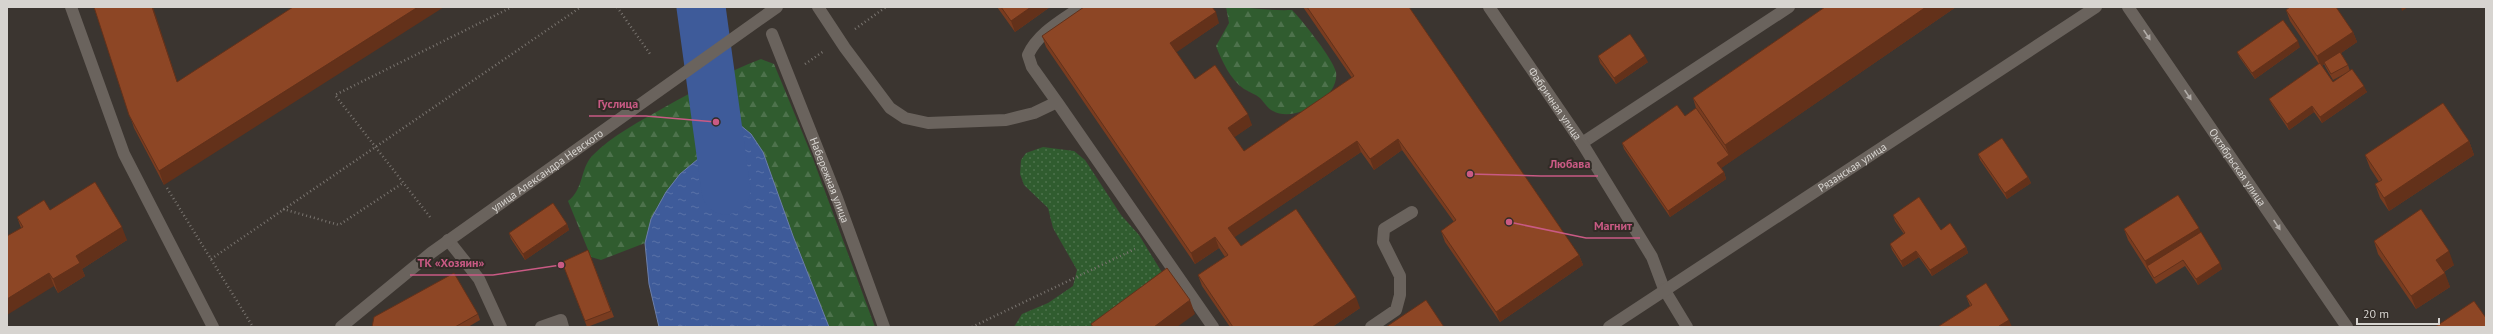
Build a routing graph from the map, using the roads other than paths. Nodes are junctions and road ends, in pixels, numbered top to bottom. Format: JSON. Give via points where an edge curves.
{"nodes":[{"id":1,"x":71,"y":7,"type":"edge"},
{"id":2,"x":777,"y":7,"type":"edge"},
{"id":3,"x":818,"y":7,"type":"edge"},
{"id":4,"x":1081,"y":7,"type":"edge"},
{"id":5,"x":1489,"y":7,"type":"edge"},
{"id":6,"x":1789,"y":7,"type":"edge"},
{"id":7,"x":2096,"y":7,"type":"edge"},
{"id":8,"x":2128,"y":7,"type":"edge"},
{"id":9,"x":772,"y":34,"type":"dead end"},
{"id":10,"x":1057,"y":102,"type":"junction"},
{"id":11,"x":1582,"y":143,"type":"junction"},
{"id":12,"x":1412,"y":212,"type":"dead end"},
{"id":13,"x":448,"y":240,"type":"junction"},
{"id":14,"x":1664,"y":289,"type":"junction"},
{"id":15,"x":213,"y":327,"type":"edge"},
{"id":16,"x":341,"y":327,"type":"edge"},
{"id":17,"x":501,"y":327,"type":"edge"},
{"id":18,"x":541,"y":327,"type":"edge"},
{"id":19,"x":563,"y":327,"type":"edge"},
{"id":20,"x":884,"y":327,"type":"edge"},
{"id":21,"x":1213,"y":327,"type":"edge"},
{"id":22,"x":1371,"y":327,"type":"edge"},
{"id":23,"x":1609,"y":327,"type":"edge"},
{"id":24,"x":1687,"y":327,"type":"edge"},
{"id":25,"x":2347,"y":327,"type":"edge"}],
"edges":[{"from":1,"to":15,"type":"street","via":[[124,154]]},
{"from":2,"to":13,"type":"street","name":"улица Александра Невского"},
{"from":3,"to":10,"type":"street","via":[[890,108],[906,118],[928,123],[1006,120],[1034,113]]},
{"from":4,"to":10,"type":"street","via":[[1047,31],[1033,44],[1028,55],[1032,67]]},
{"from":5,"to":11,"type":"street","name":"Фабричная улица"},
{"from":6,"to":11,"type":"street"},
{"from":7,"to":14,"type":"street","name":"Рязанская улица"},
{"from":8,"to":25,"type":"street","name":"Октябрьская улица","one_way":true},
{"from":9,"to":20,"type":"street","name":"Набережная улица","via":[[837,198]]},
{"from":10,"to":21,"type":"street"},
{"from":11,"to":14,"type":"street","name":"Фабричная улица","via":[[1652,257]]},
{"from":12,"to":22,"type":"street","via":[[1384,229],[1382,242],[1400,276],[1400,295],[1396,310]]},
{"from":13,"to":16,"type":"street","name":"улица Александра Невского"},
{"from":13,"to":17,"type":"street","via":[[479,279]]},
{"from":14,"to":23,"type":"street","name":"Рязанская улица"},
{"from":14,"to":24,"type":"street","name":"Фабричная улица"},
{"from":18,"to":19,"type":"street","via":[[561,320]]}]}
